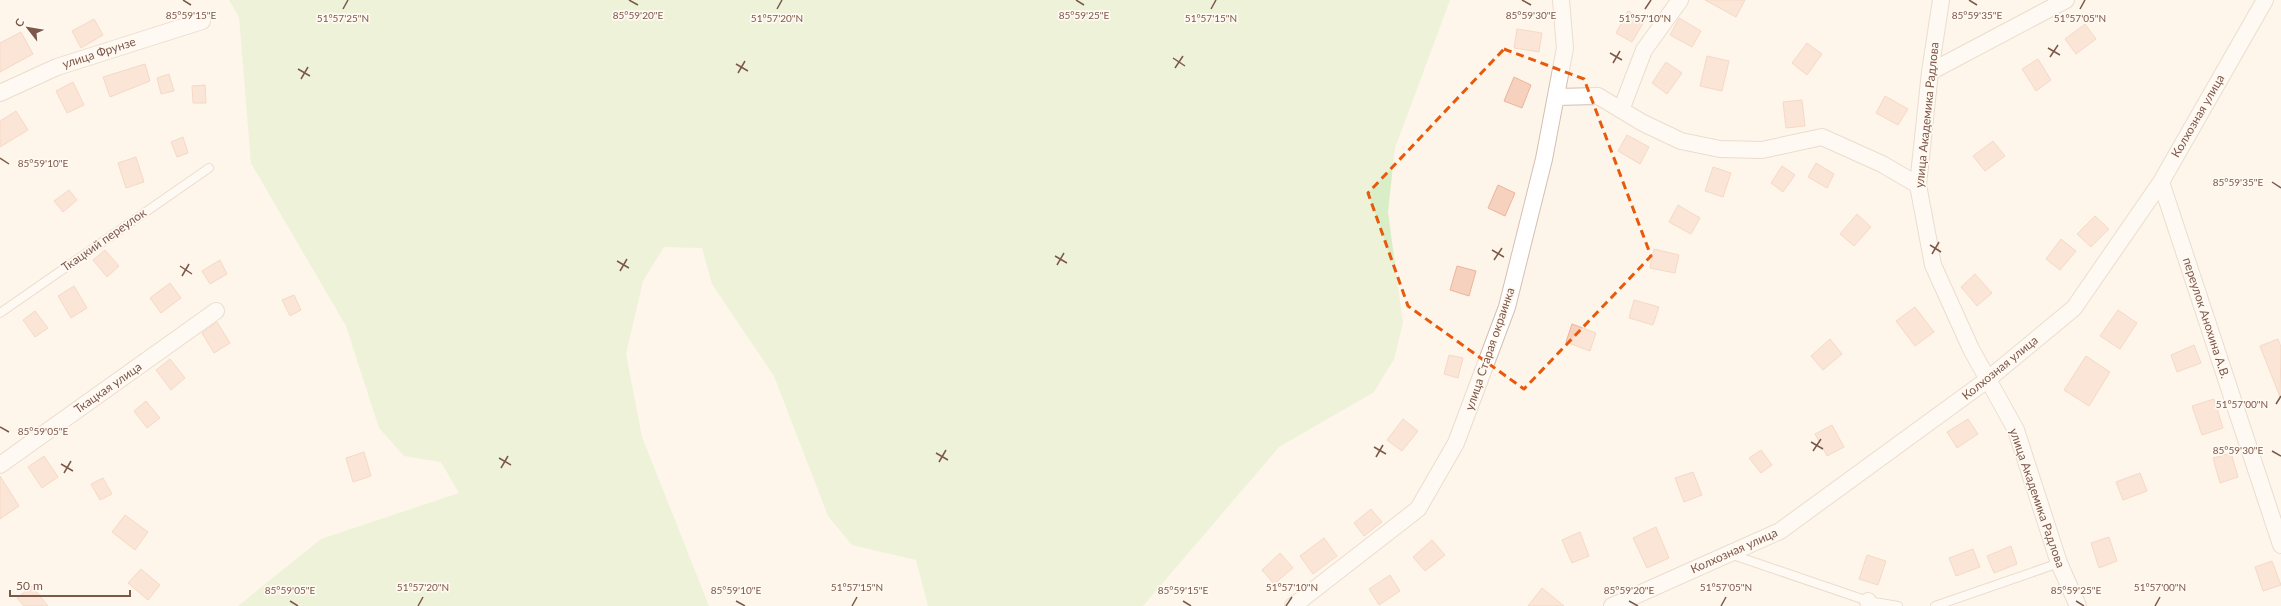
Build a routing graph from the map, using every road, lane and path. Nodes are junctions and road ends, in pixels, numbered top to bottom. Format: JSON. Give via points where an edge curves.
{"nodes":[{"id":1,"x":1561,"y":0,"type":"edge"},
{"id":2,"x":1680,"y":0,"type":"edge"},
{"id":3,"x":1941,"y":0,"type":"edge"},
{"id":4,"x":2066,"y":0,"type":"edge"},
{"id":5,"x":2265,"y":0,"type":"edge"},
{"id":6,"x":202,"y":21,"type":"dead end"},
{"id":7,"x":1930,"y":72,"type":"junction"},
{"id":8,"x":0,"y":93,"type":"edge"},
{"id":9,"x":1556,"y":97,"type":"junction"},
{"id":10,"x":1620,"y":110,"type":"junction"},
{"id":11,"x":209,"y":168,"type":"dead end"},
{"id":12,"x":2161,"y":182,"type":"junction"},
{"id":13,"x":1918,"y":185,"type":"junction"},
{"id":14,"x":216,"y":311,"type":"dead end"},
{"id":15,"x":0,"y":313,"type":"edge"},
{"id":16,"x":1987,"y":380,"type":"junction"},
{"id":17,"x":0,"y":465,"type":"edge"},
{"id":18,"x":2281,"y":545,"type":"edge"},
{"id":19,"x":1729,"y":554,"type":"junction"},
{"id":20,"x":2059,"y":563,"type":"junction"},
{"id":21,"x":1868,"y":604,"type":"edge"},
{"id":22,"x":1293,"y":606,"type":"edge"},
{"id":23,"x":1612,"y":606,"type":"edge"},
{"id":24,"x":1898,"y":606,"type":"edge"},
{"id":25,"x":1936,"y":606,"type":"edge"},
{"id":26,"x":2078,"y":606,"type":"edge"}],
"edges":[{"from":1,"to":9,"type":"street","name":"улица Старая окраинка","via":[[1566,48]]},
{"from":2,"to":10,"type":"street","via":[[1644,50]]},
{"from":3,"to":7,"type":"street","name":"улица Академика Радлова"},
{"from":4,"to":7,"type":"street"},
{"from":5,"to":12,"type":"street","name":"Колхозная улица"},
{"from":6,"to":8,"type":"street","name":"улица Фрунзе","via":[[57,67]]},
{"from":7,"to":13,"type":"street","name":"улица Академика Радлова"},
{"from":9,"to":10,"type":"street","via":[[1598,96]]},
{"from":9,"to":22,"type":"street","name":"улица Старая окраинка","via":[[1544,159],[1507,307],[1456,443],[1418,509]]},
{"from":10,"to":13,"type":"street","via":[[1681,141],[1720,149],[1762,150],[1822,137],[1882,164]]},
{"from":11,"to":15,"type":"lane","name":"Ткацкий переулок"},
{"from":12,"to":16,"type":"street","name":"Колхозная улица","via":[[2074,308]]},
{"from":12,"to":18,"type":"street","name":"переулок Анохина А.В."},
{"from":13,"to":16,"type":"street","name":"улица Академика Радлова","via":[[1933,265]]},
{"from":14,"to":17,"type":"street","name":"Ткацкая улица"},
{"from":16,"to":19,"type":"street","name":"Колхозная улица","via":[[1780,531]]},
{"from":16,"to":20,"type":"street","name":"улица Академика Радлова","via":[[2016,430]]},
{"from":19,"to":21,"type":"lane"},
{"from":19,"to":23,"type":"street","name":"Колхозная улица"},
{"from":20,"to":25,"type":"lane"},
{"from":20,"to":26,"type":"street","name":"улица Академика Радлова"},
{"from":21,"to":24,"type":"lane"}]}
